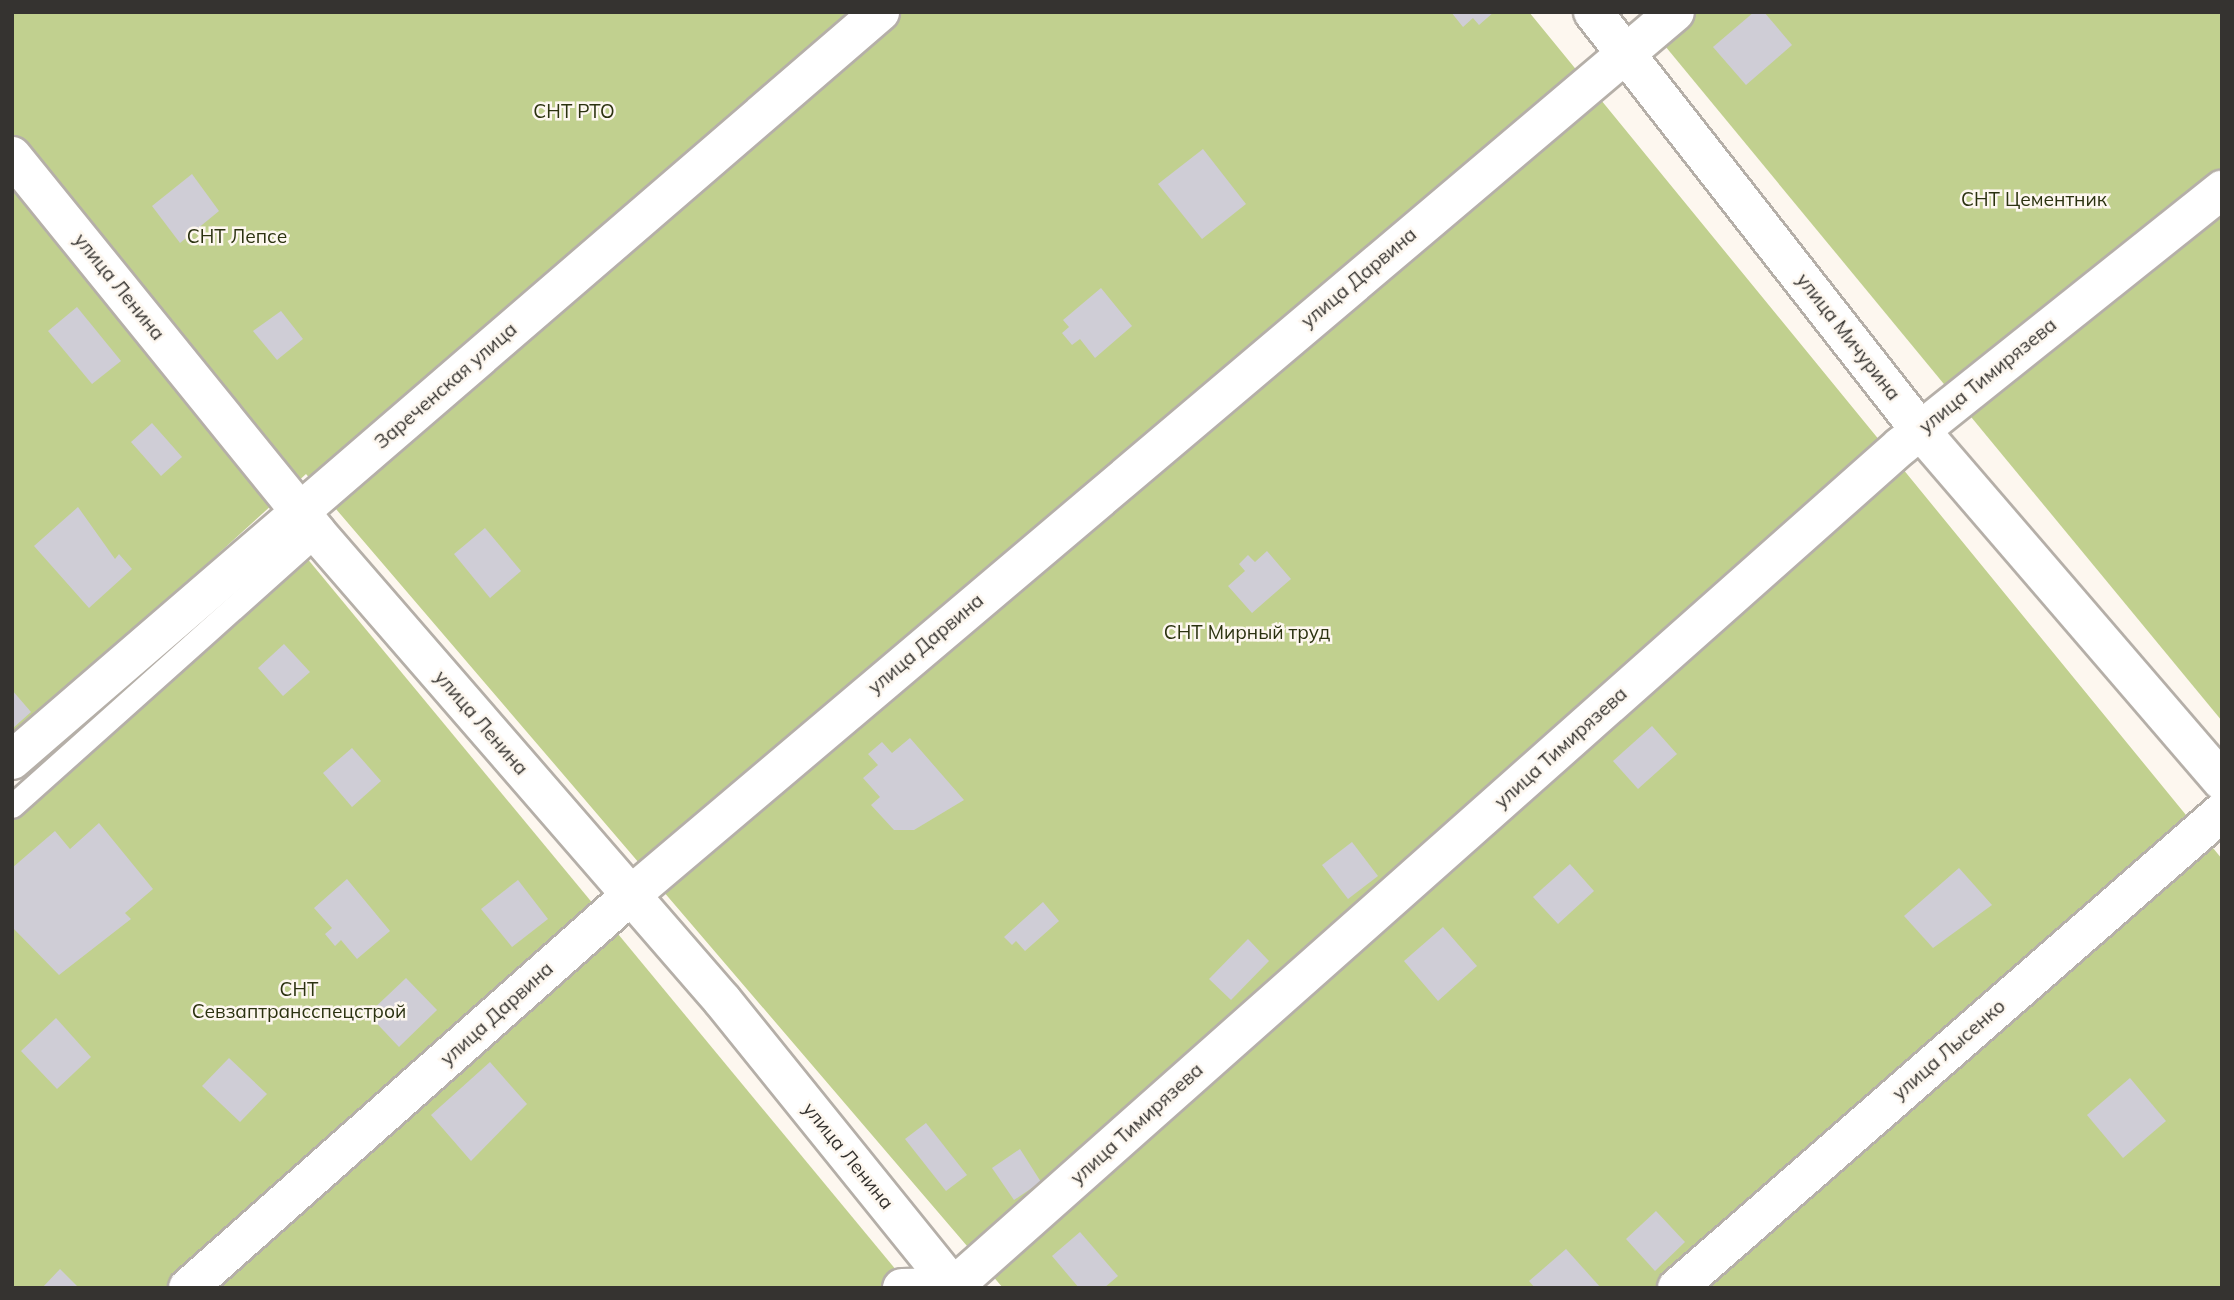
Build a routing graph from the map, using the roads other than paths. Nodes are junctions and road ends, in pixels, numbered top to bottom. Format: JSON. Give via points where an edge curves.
{"nodes":[{"id":1,"x":880,"y":12,"type":"edge"},
{"id":2,"x":1593,"y":12,"type":"edge"},
{"id":3,"x":1675,"y":12,"type":"edge"},
{"id":4,"x":1626,"y":52,"type":"junction"},
{"id":5,"x":12,"y":156,"type":"edge"},
{"id":6,"x":2222,"y":190,"type":"edge"},
{"id":7,"x":1920,"y":430,"type":"junction"},
{"id":8,"x":308,"y":523,"type":"junction"},
{"id":9,"x":12,"y":760,"type":"edge"},
{"id":10,"x":2222,"y":782,"type":"edge"},
{"id":11,"x":12,"y":806,"type":"edge"},
{"id":12,"x":2222,"y":812,"type":"edge"},
{"id":13,"x":631,"y":895,"type":"junction"},
{"id":14,"x":953,"y":1287,"type":"edge"},
{"id":15,"x":188,"y":1288,"type":"edge"},
{"id":16,"x":902,"y":1288,"type":"edge"},
{"id":17,"x":1677,"y":1288,"type":"edge"}],
"edges":[{"from":1,"to":8,"type":"street","name":"Зареченская улица"},
{"from":2,"to":4,"type":"street","name":"улица Мичурина"},
{"from":3,"to":4,"type":"street","name":"улица Дарвина"},
{"from":4,"to":7,"type":"street","name":"улица Мичурина"},
{"from":4,"to":13,"type":"street","name":"улица Дарвина"},
{"from":5,"to":8,"type":"street","name":"улица Ленина"},
{"from":6,"to":7,"type":"street","name":"улица Тимирязева"},
{"from":7,"to":10,"type":"street","name":"улица Мичурина"},
{"from":7,"to":14,"type":"street","name":"улица Тимирязева"},
{"from":8,"to":9,"type":"street","name":"Зареченская улица"},
{"from":8,"to":11,"type":"lane"},
{"from":8,"to":13,"type":"street","name":"улица Ленина"},
{"from":12,"to":17,"type":"street","name":"улица Лысенко"},
{"from":13,"to":14,"type":"street","name":"улица Ленина"},
{"from":13,"to":15,"type":"street","name":"улица Дарвина"},
{"from":14,"to":16,"type":"street"}]}
